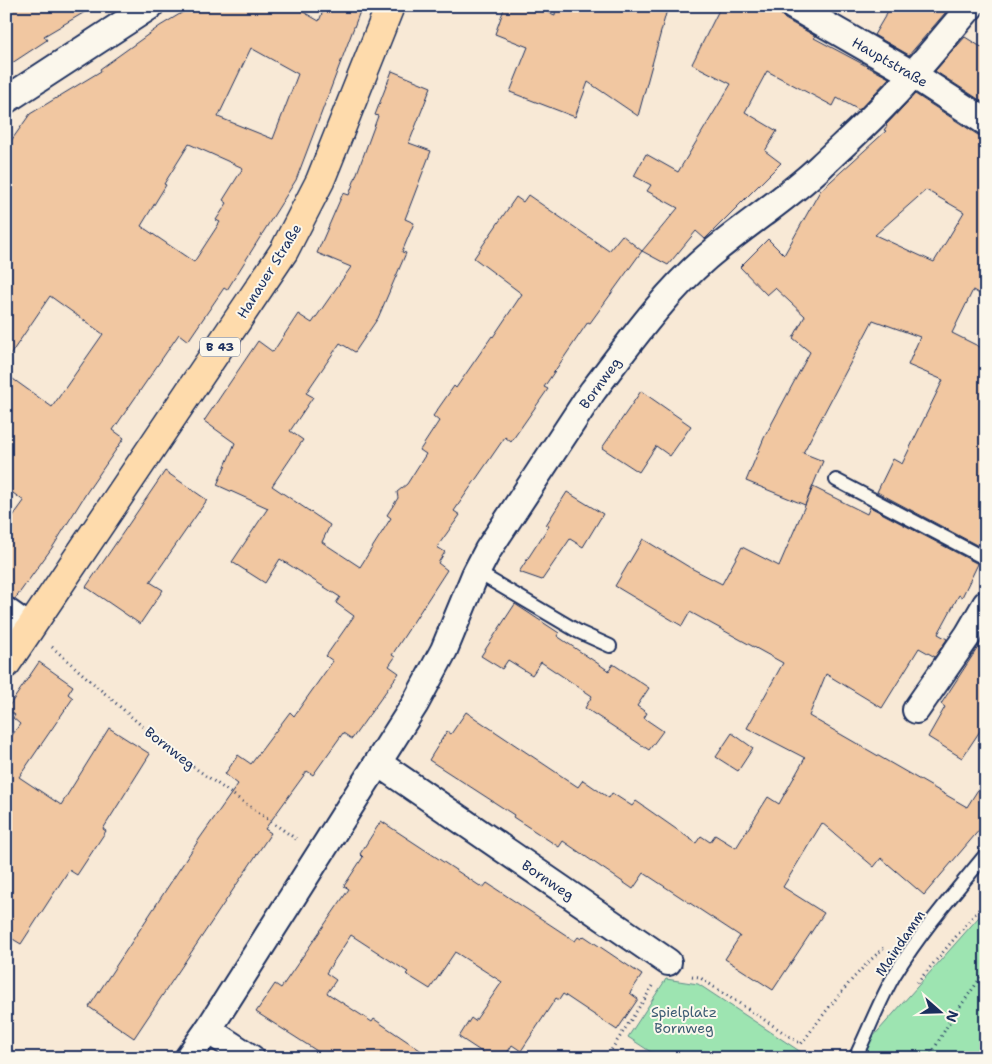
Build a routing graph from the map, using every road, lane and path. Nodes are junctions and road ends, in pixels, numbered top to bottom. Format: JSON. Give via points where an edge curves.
{"nodes":[{"id":1,"x":150,"y":6,"type":"edge"},
{"id":2,"x":390,"y":6,"type":"edge"},
{"id":3,"x":793,"y":6,"type":"edge"},
{"id":4,"x":971,"y":6,"type":"edge"},
{"id":5,"x":912,"y":74,"type":"junction"},
{"id":6,"x":6,"y":100,"type":"edge"},
{"id":7,"x":986,"y":122,"type":"edge"},
{"id":8,"x":836,"y":480,"type":"dead end"},
{"id":9,"x":986,"y":559,"type":"edge"},
{"id":10,"x":477,"y":572,"type":"junction"},
{"id":11,"x":6,"y":610,"type":"edge"},
{"id":12,"x":984,"y":615,"type":"edge"},
{"id":13,"x":30,"y":628,"type":"junction"},
{"id":14,"x":610,"y":646,"type":"dead end"},
{"id":15,"x":6,"y":664,"type":"edge"},
{"id":16,"x":916,"y":710,"type":"dead end"},
{"id":17,"x":378,"y":764,"type":"junction"},
{"id":18,"x":986,"y":854,"type":"edge"},
{"id":19,"x":320,"y":855,"type":"junction"},
{"id":20,"x":986,"y":901,"type":"edge"},
{"id":21,"x":890,"y":942,"type":"dead end"},
{"id":22,"x":668,"y":962,"type":"junction"},
{"id":23,"x":986,"y":970,"type":"edge"},
{"id":24,"x":912,"y":990,"type":"dead end"},
{"id":25,"x":208,"y":1030,"type":"junction"},
{"id":26,"x":188,"y":1058,"type":"edge"},
{"id":27,"x":251,"y":1058,"type":"edge"},
{"id":28,"x":606,"y":1058,"type":"edge"},
{"id":29,"x":855,"y":1058,"type":"edge"},
{"id":30,"x":929,"y":1058,"type":"edge"}],
"edges":[{"from":1,"to":6,"type":"street"},
{"from":2,"to":13,"type":"main road","name":"Hanauer Straße","number":"B 43","via":[[320,181],[284,251]]},
{"from":3,"to":5,"type":"street","name":"Hauptstraße"},
{"from":4,"to":5,"type":"street","name":"Bornweg"},
{"from":5,"to":7,"type":"street","name":"Hauptstraße"},
{"from":5,"to":10,"type":"street","name":"Bornweg","via":[[819,168],[706,258],[650,317],[592,392]]},
{"from":8,"to":9,"type":"lane"},
{"from":10,"to":14,"type":"lane","via":[[579,632]]},
{"from":10,"to":17,"type":"street","name":"Bornweg","via":[[433,672]]},
{"from":11,"to":13,"type":"street"},
{"from":12,"to":16,"type":"street"},
{"from":13,"to":15,"type":"main road","name":"Hanauer Straße","number":"B 43"},
{"from":13,"to":19,"type":"path","name":"Bornweg","via":[[168,749]]},
{"from":17,"to":19,"type":"street","name":"Bornweg"},
{"from":17,"to":22,"type":"street","name":"Bornweg"},
{"from":18,"to":29,"type":"lane","name":"Maindamm","via":[[895,974]]},
{"from":19,"to":25,"type":"street","name":"Bornweg"},
{"from":20,"to":24,"type":"path"},
{"from":21,"to":22,"type":"path","via":[[838,996],[801,1044],[699,977],[677,974]]},
{"from":22,"to":28,"type":"path"},
{"from":23,"to":30,"type":"path"},
{"from":25,"to":26,"type":"street","name":"Bornweg"},
{"from":25,"to":27,"type":"street"}]}
